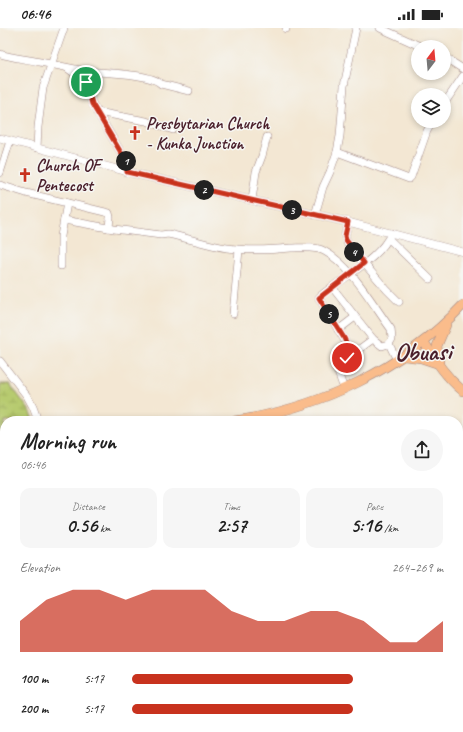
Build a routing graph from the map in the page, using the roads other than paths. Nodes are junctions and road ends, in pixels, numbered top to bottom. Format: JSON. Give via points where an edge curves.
{"nodes":[{"id":1,"x":64,"y":28,"type":"edge"},
{"id":2,"x":356,"y":28,"type":"edge"},
{"id":3,"x":380,"y":28,"type":"edge"},
{"id":4,"x":411,"y":42,"type":"edge"},
{"id":5,"x":0,"y":54,"type":"edge"},
{"id":6,"x":451,"y":61,"type":"edge"},
{"id":7,"x":51,"y":65,"type":"junction"},
{"id":8,"x":65,"y":67,"type":"junction"},
{"id":9,"x":463,"y":69,"type":"edge"},
{"id":10,"x":463,"y":76,"type":"edge"},
{"id":11,"x":189,"y":92,"type":"dead end"},
{"id":12,"x":451,"y":94,"type":"edge"},
{"id":13,"x":97,"y":112,"type":"junction"},
{"id":14,"x":428,"y":128,"type":"edge"},
{"id":15,"x":173,"y":130,"type":"dead end"},
{"id":16,"x":0,"y":138,"type":"edge"},
{"id":17,"x":267,"y":138,"type":"dead end"},
{"id":18,"x":10,"y":141,"type":"junction"},
{"id":19,"x":37,"y":148,"type":"junction"},
{"id":20,"x":337,"y":152,"type":"junction"},
{"id":21,"x":127,"y":172,"type":"junction"},
{"id":22,"x":0,"y":173,"type":"edge"},
{"id":23,"x":0,"y":186,"type":"edge"},
{"id":24,"x":252,"y":200,"type":"junction"},
{"id":25,"x":67,"y":204,"type":"junction"},
{"id":26,"x":315,"y":215,"type":"junction"},
{"id":27,"x":64,"y":220,"type":"junction"},
{"id":28,"x":348,"y":222,"type":"junction"},
{"id":29,"x":109,"y":228,"type":"junction"},
{"id":30,"x":390,"y":236,"type":"junction"},
{"id":31,"x":239,"y":250,"type":"junction"},
{"id":32,"x":463,"y":252,"type":"edge"},
{"id":33,"x":364,"y":263,"type":"junction"},
{"id":34,"x":61,"y":266,"type":"dead end"},
{"id":35,"x":350,"y":273,"type":"junction"},
{"id":36,"x":430,"y":279,"type":"dead end"},
{"id":37,"x":332,"y":287,"type":"junction"},
{"id":38,"x":399,"y":302,"type":"dead end"},
{"id":39,"x":463,"y":305,"type":"edge"},
{"id":40,"x":233,"y":314,"type":"dead end"},
{"id":41,"x":355,"y":317,"type":"junction"},
{"id":42,"x":448,"y":321,"type":"junction"},
{"id":43,"x":338,"y":330,"type":"junction"},
{"id":44,"x":373,"y":339,"type":"junction"},
{"id":45,"x":424,"y":342,"type":"junction"},
{"id":46,"x":389,"y":344,"type":"junction"},
{"id":47,"x":352,"y":355,"type":"junction"},
{"id":48,"x":401,"y":358,"type":"junction"},
{"id":49,"x":0,"y":361,"type":"edge"},
{"id":50,"x":438,"y":365,"type":"junction"},
{"id":51,"x":344,"y":389,"type":"junction"},
{"id":52,"x":463,"y":390,"type":"edge"},
{"id":53,"x":36,"y":416,"type":"edge"},
{"id":54,"x":256,"y":416,"type":"edge"}],
"edges":[{"from":1,"to":7,"type":"street"},
{"from":2,"to":20,"type":"street","via":[[344,86]]},
{"from":3,"to":4,"type":"street"},
{"from":5,"to":7,"type":"street"},
{"from":6,"to":9,"type":"street"},
{"from":7,"to":8,"type":"street"},
{"from":7,"to":19,"type":"street","via":[[42,94]]},
{"from":8,"to":11,"type":"street","via":[[126,74],[158,81]]},
{"from":8,"to":13,"type":"street","via":[[86,82]]},
{"from":10,"to":12,"type":"street"},
{"from":13,"to":15,"type":"street","via":[[146,121]]},
{"from":13,"to":21,"type":"street","via":[[124,157],[128,165]]},
{"from":14,"to":20,"type":"street","via":[[409,178]]},
{"from":16,"to":18,"type":"street"},
{"from":17,"to":24,"type":"street","via":[[256,172]]},
{"from":18,"to":19,"type":"street"},
{"from":18,"to":22,"type":"street"},
{"from":19,"to":21,"type":"street"},
{"from":20,"to":26,"type":"street"},
{"from":21,"to":24,"type":"street"},
{"from":23,"to":25,"type":"street"},
{"from":24,"to":26,"type":"street"},
{"from":25,"to":27,"type":"street"},
{"from":25,"to":29,"type":"street","via":[[109,213]]},
{"from":26,"to":28,"type":"street"},
{"from":27,"to":29,"type":"street"},
{"from":27,"to":34,"type":"street"},
{"from":28,"to":30,"type":"street"},
{"from":28,"to":33,"type":"street","via":[[346,240]]},
{"from":29,"to":31,"type":"street","via":[[172,235]]},
{"from":30,"to":32,"type":"street"},
{"from":30,"to":33,"type":"street","via":[[377,254]]},
{"from":30,"to":36,"type":"street"},
{"from":31,"to":35,"type":"street","via":[[321,249],[339,261]]},
{"from":31,"to":40,"type":"street"},
{"from":33,"to":35,"type":"street"},
{"from":33,"to":38,"type":"street"},
{"from":35,"to":37,"type":"street"},
{"from":35,"to":46,"type":"street","via":[[391,329],[392,339]]},
{"from":37,"to":41,"type":"street"},
{"from":37,"to":43,"type":"street","via":[[319,298]]},
{"from":39,"to":42,"type":"main road"},
{"from":41,"to":43,"type":"street"},
{"from":41,"to":44,"type":"street"},
{"from":42,"to":45,"type":"main road"},
{"from":42,"to":50,"type":"main road","via":[[438,340]]},
{"from":43,"to":47,"type":"street"},
{"from":44,"to":46,"type":"street","via":[[382,346]]},
{"from":44,"to":47,"type":"street"},
{"from":45,"to":48,"type":"main road"},
{"from":45,"to":50,"type":"main road"},
{"from":46,"to":48,"type":"street"},
{"from":47,"to":51,"type":"street","via":[[335,364]]},
{"from":48,"to":50,"type":"main road","via":[[421,358]]},
{"from":48,"to":51,"type":"main road"},
{"from":49,"to":53,"type":"street","via":[[28,396]]},
{"from":50,"to":52,"type":"main road"},
{"from":51,"to":54,"type":"main road","via":[[288,409]]}]}
